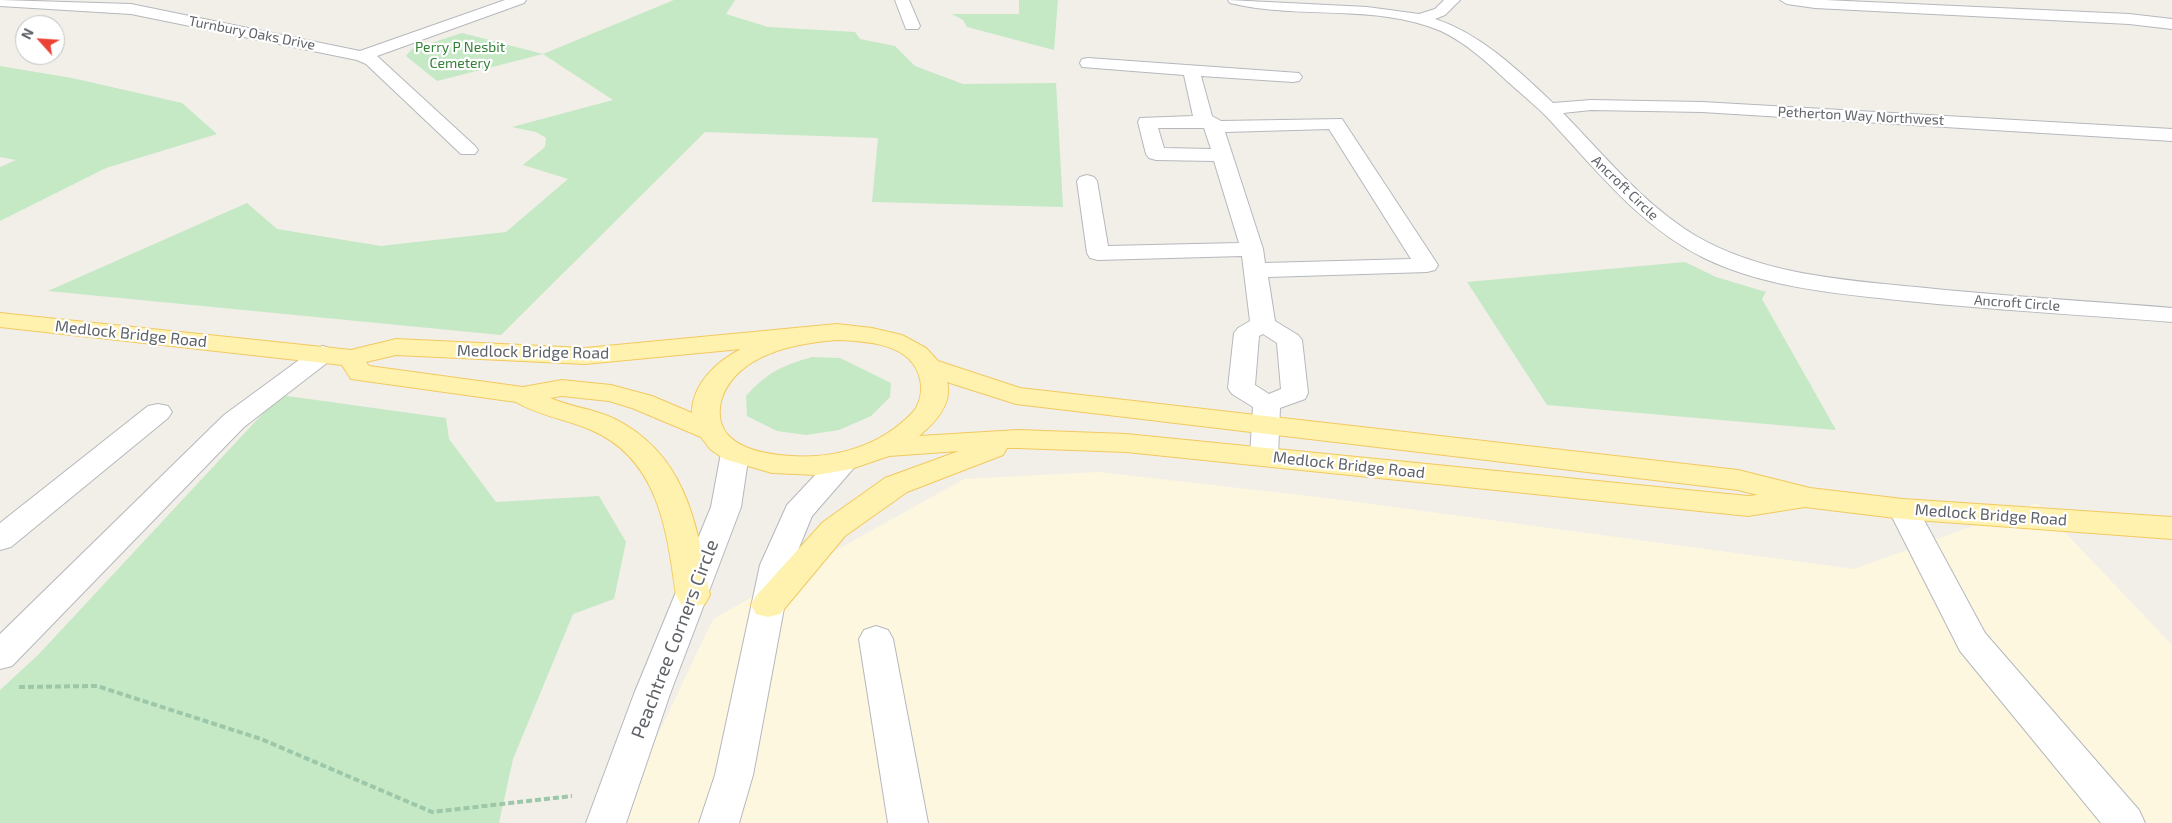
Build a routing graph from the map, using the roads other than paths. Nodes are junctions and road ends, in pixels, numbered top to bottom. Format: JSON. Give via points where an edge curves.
{"nodes":[{"id":1,"x":158,"y":0,"type":"edge"},
{"id":2,"x":519,"y":0,"type":"edge"},
{"id":3,"x":902,"y":0,"type":"edge"},
{"id":4,"x":1235,"y":0,"type":"edge"},
{"id":5,"x":1453,"y":0,"type":"edge"},
{"id":6,"x":1787,"y":0,"type":"edge"},
{"id":7,"x":2072,"y":0,"type":"edge"},
{"id":8,"x":0,"y":2,"type":"edge"},
{"id":9,"x":131,"y":9,"type":"junction"},
{"id":10,"x":2098,"y":17,"type":"junction"},
{"id":11,"x":1420,"y":19,"type":"junction"},
{"id":12,"x":2172,"y":24,"type":"edge"},
{"id":13,"x":912,"y":26,"type":"dead end"},
{"id":14,"x":361,"y":56,"type":"junction"},
{"id":15,"x":1088,"y":62,"type":"dead end"},
{"id":16,"x":1191,"y":70,"type":"junction"},
{"id":17,"x":1293,"y":77,"type":"dead end"},
{"id":18,"x":1549,"y":109,"type":"junction"},
{"id":19,"x":1209,"y":125,"type":"junction"},
{"id":20,"x":2172,"y":135,"type":"edge"},
{"id":21,"x":468,"y":150,"type":"dead end"},
{"id":22,"x":1224,"y":155,"type":"junction"},
{"id":23,"x":1087,"y":181,"type":"dead end"},
{"id":24,"x":1254,"y":260,"type":"junction"},
{"id":25,"x":2172,"y":315,"type":"edge"},
{"id":26,"x":0,"y":320,"type":"edge"},
{"id":27,"x":1263,"y":324,"type":"junction"},
{"id":28,"x":805,"y":335,"type":"junction"},
{"id":29,"x":337,"y":356,"type":"junction"},
{"id":30,"x":930,"y":366,"type":"junction"},
{"id":31,"x":523,"y":394,"type":"junction"},
{"id":32,"x":158,"y":412,"type":"dead end"},
{"id":33,"x":1266,"y":429,"type":"junction"},
{"id":34,"x":710,"y":431,"type":"junction"},
{"id":35,"x":1018,"y":439,"type":"junction"},
{"id":36,"x":887,"y":447,"type":"junction"},
{"id":37,"x":735,"y":453,"type":"junction"},
{"id":38,"x":844,"y":462,"type":"junction"},
{"id":39,"x":1903,"y":509,"type":"junction"},
{"id":40,"x":2172,"y":528,"type":"edge"},
{"id":41,"x":0,"y":538,"type":"edge"},
{"id":42,"x":693,"y":595,"type":"junction"},
{"id":43,"x":768,"y":605,"type":"junction"},
{"id":44,"x":876,"y":639,"type":"dead end"},
{"id":45,"x":0,"y":656,"type":"edge"},
{"id":46,"x":606,"y":823,"type":"edge"},
{"id":47,"x":719,"y":823,"type":"edge"},
{"id":48,"x":908,"y":823,"type":"edge"},
{"id":49,"x":2125,"y":823,"type":"edge"}],
"edges":[{"from":1,"to":9,"type":"street"},
{"from":2,"to":14,"type":"street"},
{"from":3,"to":13,"type":"street"},
{"from":4,"to":11,"type":"street","name":"Ancroft Circle","via":[[1275,8],[1352,11]]},
{"from":5,"to":11,"type":"street","via":[[1440,12]]},
{"from":6,"to":10,"type":"street"},
{"from":7,"to":10,"type":"street"},
{"from":8,"to":9,"type":"street","name":"Turnbury Oaks Drive"},
{"from":9,"to":14,"type":"street","name":"Turnbury Oaks Drive"},
{"from":10,"to":12,"type":"street"},
{"from":11,"to":18,"type":"street","name":"Ancroft Circle","via":[[1465,37]]},
{"from":14,"to":21,"type":"street","name":"Turnbury Oaks Drive","via":[[372,60]]},
{"from":15,"to":16,"type":"street"},
{"from":16,"to":17,"type":"street"},
{"from":16,"to":19,"type":"street"},
{"from":18,"to":20,"type":"street","name":"Petherton Way Northwest","via":[[1591,105],[1702,106]]},
{"from":18,"to":25,"type":"street","name":"Ancroft Circle","via":[[1603,168],[1659,221],[1712,253],[1768,272],[1832,286]]},
{"from":19,"to":22,"type":"street"},
{"from":19,"to":22,"type":"street","via":[[1147,122],[1156,154]]},
{"from":19,"to":24,"type":"street","via":[[1335,122],[1427,265]]},
{"from":22,"to":24,"type":"street"},
{"from":23,"to":24,"type":"street","via":[[1098,253]]},
{"from":24,"to":27,"type":"street"},
{"from":26,"to":29,"type":"main road","name":"Medlock Bridge Road"},
{"from":27,"to":33,"type":"street","via":[[1247,333],[1241,388]]},
{"from":27,"to":33,"type":"street","via":[[1289,340],[1295,393]]},
{"from":28,"to":29,"type":"main road","name":"Medlock Bridge Road","via":[[585,356],[396,347]]},
{"from":28,"to":30,"type":"main road","name":"Medlock Bridge Road","via":[[836,332],[893,340],[915,352]]},
{"from":28,"to":34,"type":"main road","name":"Medlock Bridge Road","via":[[746,356],[724,372],[710,391],[705,411]]},
{"from":29,"to":31,"type":"main road","name":"Medlock Bridge Road","via":[[360,373]]},
{"from":29,"to":45,"type":"street","via":[[234,421]]},
{"from":30,"to":33,"type":"main road","name":"Medlock Bridge Road","via":[[1016,396]]},
{"from":30,"to":36,"type":"main road","name":"Medlock Bridge Road","via":[[935,382],[934,399],[925,416]]},
{"from":31,"to":34,"type":"main road","name":"Medlock Bridge Road","via":[[562,388],[611,393],[642,402]]},
{"from":31,"to":42,"type":"main road","via":[[538,405],[603,425],[633,442],[660,471],[680,518]]},
{"from":32,"to":41,"type":"street"},
{"from":33,"to":35,"type":"main road","name":"Medlock Bridge Road","via":[[1126,443]]},
{"from":33,"to":39,"type":"main road","name":"Medlock Bridge Road","via":[[1748,506],[1810,498]]},
{"from":34,"to":37,"type":"main road","name":"Medlock Bridge Road"},
{"from":35,"to":36,"type":"main road","name":"Medlock Bridge Road"},
{"from":35,"to":43,"type":"main road","via":[[896,485],[834,528]]},
{"from":36,"to":38,"type":"main road","name":"Medlock Bridge Road"},
{"from":37,"to":38,"type":"main road","name":"Medlock Bridge Road","via":[[766,464],[804,467]]},
{"from":37,"to":42,"type":"street","name":"Peachtree Corners Circle","via":[[726,507]]},
{"from":38,"to":43,"type":"street","via":[[798,512],[776,565]]},
{"from":39,"to":40,"type":"main road","name":"Medlock Bridge Road"},
{"from":39,"to":49,"type":"street","via":[[1972,642]]},
{"from":42,"to":46,"type":"street","name":"Peachtree Corners Circle","via":[[652,694]]},
{"from":43,"to":47,"type":"street","via":[[734,775]]},
{"from":44,"to":48,"type":"street"}]}
